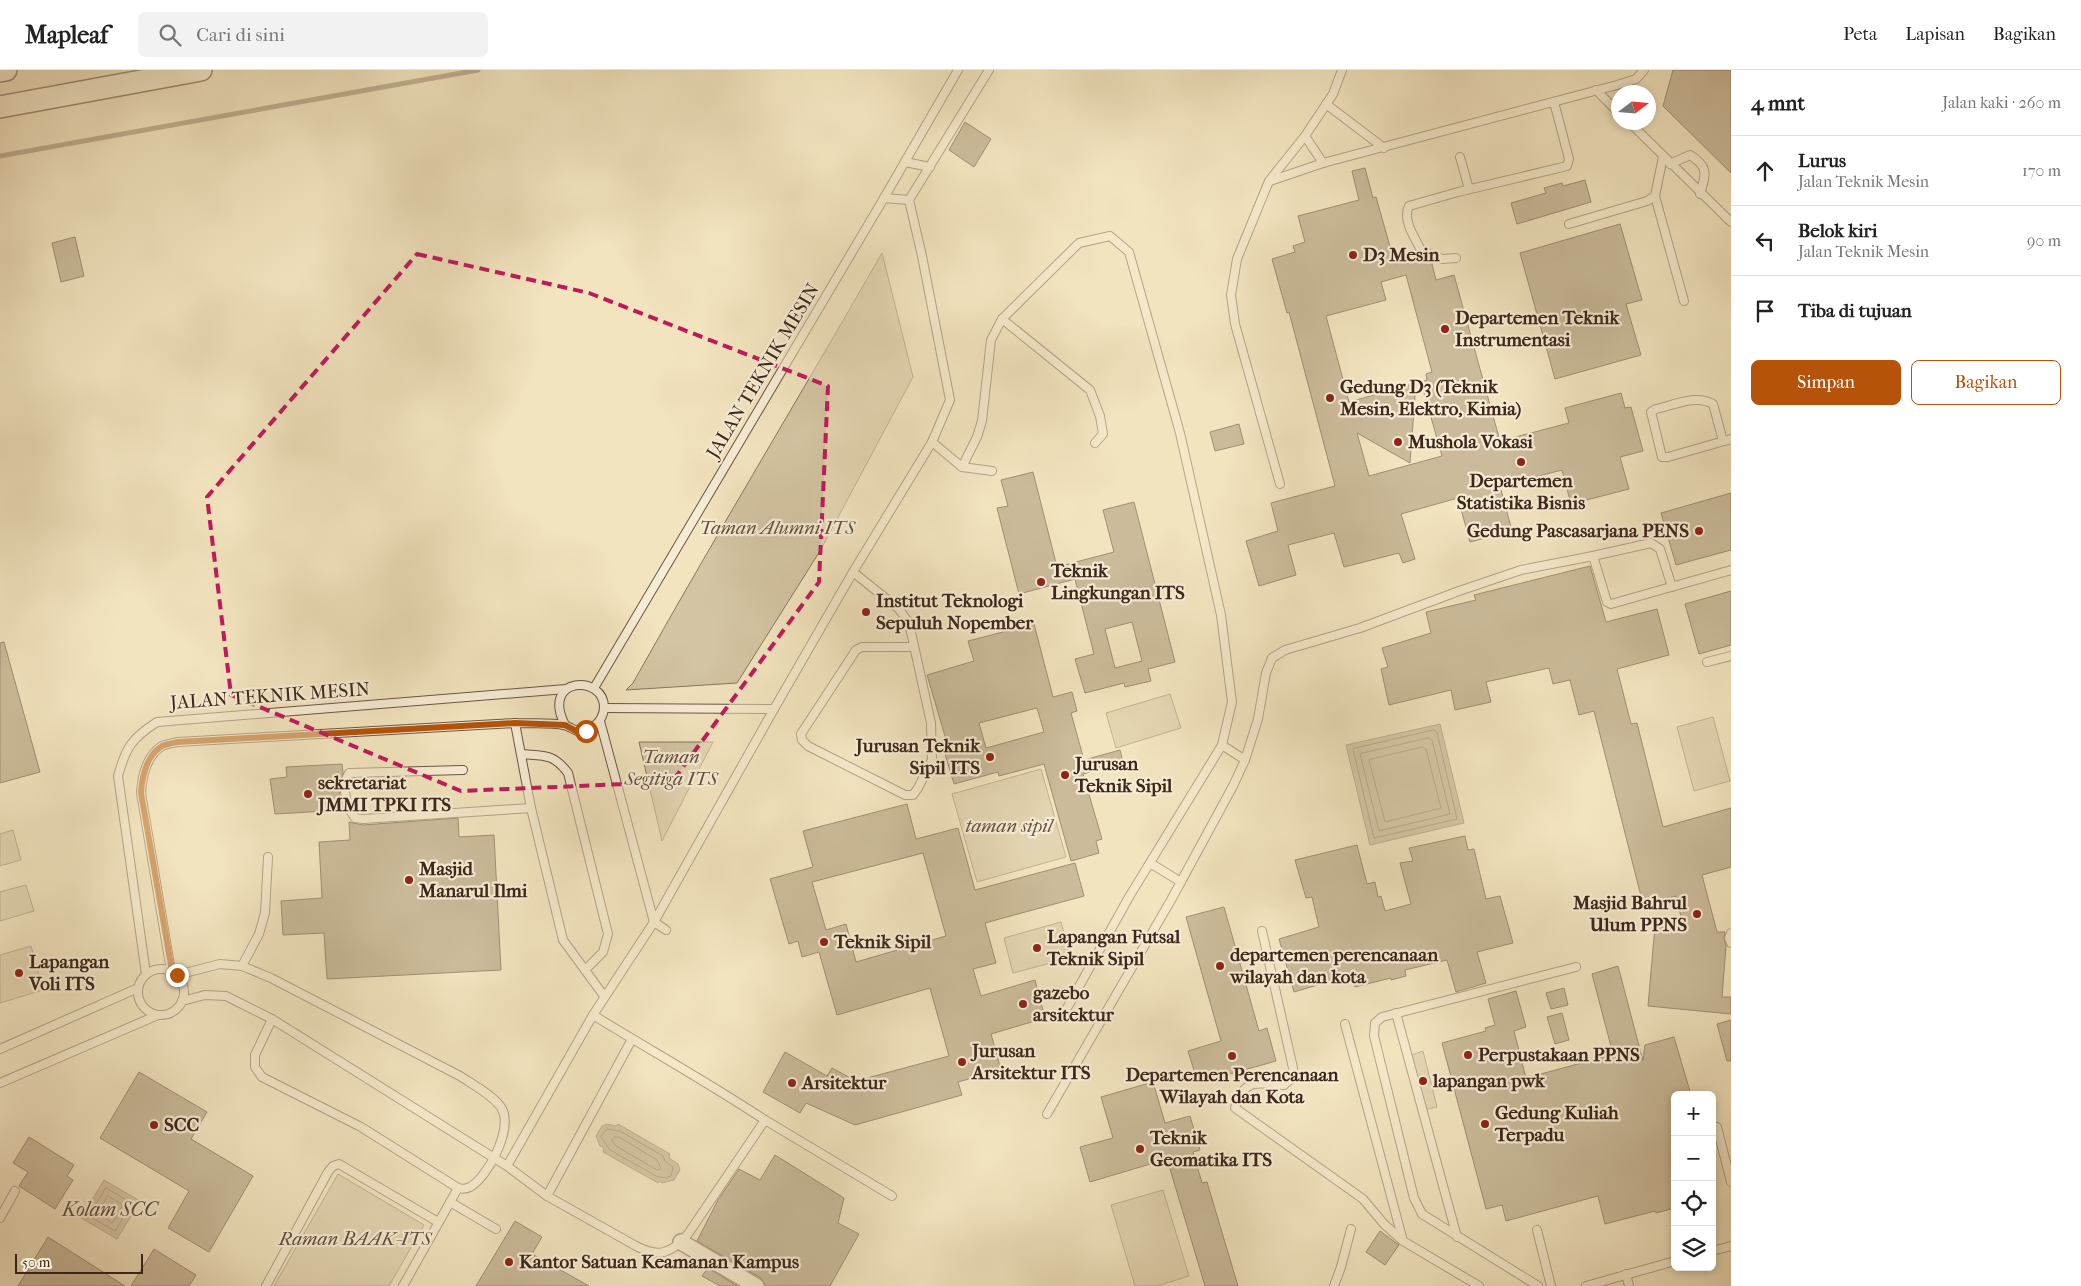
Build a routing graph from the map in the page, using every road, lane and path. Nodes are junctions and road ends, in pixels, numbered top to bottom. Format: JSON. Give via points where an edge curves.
{"nodes":[{"id":1,"x":6,"y":70,"type":"edge"},
{"id":2,"x":201,"y":70,"type":"edge"},
{"id":3,"x":958,"y":70,"type":"edge"},
{"id":4,"x":989,"y":70,"type":"edge"},
{"id":5,"x":1342,"y":70,"type":"edge"},
{"id":6,"x":1644,"y":70,"type":"edge"},
{"id":7,"x":0,"y":71,"type":"edge"},
{"id":8,"x":160,"y":73,"type":"edge"},
{"id":9,"x":1596,"y":90,"type":"junction"},
{"id":10,"x":1554,"y":102,"type":"junction"},
{"id":11,"x":1326,"y":104,"type":"junction"},
{"id":12,"x":1611,"y":105,"type":"edge"},
{"id":13,"x":0,"y":108,"type":"edge"},
{"id":14,"x":1637,"y":130,"type":"edge"},
{"id":15,"x":1305,"y":136,"type":"junction"},
{"id":16,"x":1384,"y":148,"type":"junction"},
{"id":17,"x":1460,"y":156,"type":"dead end"},
{"id":18,"x":1663,"y":157,"type":"junction"},
{"id":19,"x":905,"y":162,"type":"junction"},
{"id":20,"x":1323,"y":163,"type":"junction"},
{"id":21,"x":1670,"y":164,"type":"junction"},
{"id":22,"x":930,"y":167,"type":"junction"},
{"id":23,"x":1269,"y":181,"type":"junction"},
{"id":24,"x":1469,"y":189,"type":"junction"},
{"id":25,"x":1700,"y":194,"type":"junction"},
{"id":26,"x":1655,"y":196,"type":"junction"},
{"id":27,"x":884,"y":198,"type":"junction"},
{"id":28,"x":909,"y":200,"type":"junction"},
{"id":29,"x":1731,"y":222,"type":"edge"},
{"id":30,"x":1569,"y":224,"type":"dead end"},
{"id":31,"x":1456,"y":258,"type":"dead end"},
{"id":32,"x":1684,"y":301,"type":"dead end"},
{"id":33,"x":1002,"y":319,"type":"junction"},
{"id":34,"x":1727,"y":440,"type":"edge"},
{"id":35,"x":932,"y":442,"type":"junction"},
{"id":36,"x":1095,"y":443,"type":"dead end"},
{"id":37,"x":962,"y":467,"type":"junction"},
{"id":38,"x":992,"y":471,"type":"dead end"},
{"id":39,"x":1280,"y":484,"type":"dead end"},
{"id":40,"x":1593,"y":556,"type":"junction"},
{"id":41,"x":1731,"y":570,"type":"edge"},
{"id":42,"x":853,"y":572,"type":"junction"},
{"id":43,"x":1672,"y":587,"type":"junction"},
{"id":44,"x":913,"y":647,"type":"junction"},
{"id":45,"x":1731,"y":656,"type":"edge"},
{"id":46,"x":1707,"y":662,"type":"dead end"},
{"id":47,"x":594,"y":688,"type":"junction"},
{"id":48,"x":566,"y":690,"type":"junction"},
{"id":49,"x":604,"y":708,"type":"junction"},
{"id":50,"x":774,"y":709,"type":"junction"},
{"id":51,"x":600,"y":721,"type":"junction"},
{"id":52,"x":515,"y":723,"type":"junction"},
{"id":53,"x":565,"y":725,"type":"junction"},
{"id":54,"x":1222,"y":745,"type":"junction"},
{"id":55,"x":520,"y":754,"type":"junction"},
{"id":56,"x":1245,"y":760,"type":"junction"},
{"id":57,"x":463,"y":770,"type":"dead end"},
{"id":58,"x":531,"y":808,"type":"junction"},
{"id":59,"x":268,"y":857,"type":"dead end"},
{"id":60,"x":1150,"y":863,"type":"junction"},
{"id":61,"x":1181,"y":882,"type":"junction"},
{"id":62,"x":654,"y":922,"type":"junction"},
{"id":63,"x":666,"y":930,"type":"dead end"},
{"id":64,"x":1262,"y":931,"type":"dead end"},
{"id":65,"x":1731,"y":932,"type":"edge"},
{"id":66,"x":1731,"y":943,"type":"edge"},
{"id":67,"x":242,"y":966,"type":"junction"},
{"id":68,"x":1576,"y":967,"type":"dead end"},
{"id":69,"x":585,"y":970,"type":"junction"},
{"id":70,"x":174,"y":973,"type":"junction"},
{"id":71,"x":146,"y":974,"type":"junction"},
{"id":72,"x":138,"y":988,"type":"junction"},
{"id":73,"x":604,"y":996,"type":"junction"},
{"id":74,"x":182,"y":1001,"type":"junction"},
{"id":75,"x":1396,"y":1013,"type":"junction"},
{"id":76,"x":158,"y":1014,"type":"junction"},
{"id":77,"x":593,"y":1015,"type":"junction"},
{"id":78,"x":1062,"y":1017,"type":"dead end"},
{"id":79,"x":272,"y":1019,"type":"junction"},
{"id":80,"x":1345,"y":1024,"type":"dead end"},
{"id":81,"x":632,"y":1039,"type":"junction"},
{"id":82,"x":0,"y":1049,"type":"edge"},
{"id":83,"x":0,"y":1083,"type":"edge"},
{"id":84,"x":1047,"y":1114,"type":"dead end"},
{"id":85,"x":765,"y":1120,"type":"junction"},
{"id":86,"x":1717,"y":1127,"type":"dead end"},
{"id":87,"x":494,"y":1158,"type":"junction"},
{"id":88,"x":507,"y":1166,"type":"junction"},
{"id":89,"x":1731,"y":1182,"type":"edge"},
{"id":90,"x":458,"y":1188,"type":"junction"},
{"id":91,"x":15,"y":1191,"type":"dead end"},
{"id":92,"x":547,"y":1196,"type":"junction"},
{"id":93,"x":892,"y":1196,"type":"dead end"},
{"id":94,"x":450,"y":1202,"type":"junction"},
{"id":95,"x":0,"y":1216,"type":"edge"},
{"id":96,"x":438,"y":1222,"type":"junction"},
{"id":97,"x":496,"y":1229,"type":"dead end"},
{"id":98,"x":1351,"y":1229,"type":"dead end"},
{"id":99,"x":1537,"y":1230,"type":"dead end"},
{"id":100,"x":1458,"y":1237,"type":"junction"},
{"id":101,"x":1403,"y":1241,"type":"junction"},
{"id":102,"x":681,"y":1242,"type":"junction"},
{"id":103,"x":1731,"y":1246,"type":"edge"},
{"id":104,"x":1716,"y":1250,"type":"edge"},
{"id":105,"x":1671,"y":1262,"type":"edge"},
{"id":106,"x":1626,"y":1274,"type":"junction"},
{"id":107,"x":266,"y":1286,"type":"edge"},
{"id":108,"x":403,"y":1286,"type":"edge"},
{"id":109,"x":756,"y":1286,"type":"edge"},
{"id":110,"x":1334,"y":1286,"type":"edge"},
{"id":111,"x":1479,"y":1286,"type":"edge"},
{"id":112,"x":1538,"y":1286,"type":"edge"},
{"id":113,"x":1551,"y":1286,"type":"edge"},
{"id":114,"x":1586,"y":1286,"type":"edge"},
{"id":115,"x":1629,"y":1286,"type":"edge"}],
"edges":[{"from":1,"to":7,"type":"street"},
{"from":2,"to":8,"type":"street"},
{"from":3,"to":19,"type":"lane","name":"JALAN TEKNIK MESIN"},
{"from":4,"to":22,"type":"lane"},
{"from":5,"to":11,"type":"lane"},
{"from":6,"to":9,"type":"lane","via":[[1636,79]]},
{"from":8,"to":13,"type":"street"},
{"from":9,"to":10,"type":"lane"},
{"from":9,"to":12,"type":"lane"},
{"from":10,"to":16,"type":"lane"},
{"from":10,"to":24,"type":"lane","via":[[1569,159],[1567,166]]},
{"from":11,"to":15,"type":"lane"},
{"from":11,"to":16,"type":"lane"},
{"from":14,"to":18,"type":"lane"},
{"from":15,"to":20,"type":"lane"},
{"from":15,"to":23,"type":"lane"},
{"from":16,"to":20,"type":"lane"},
{"from":17,"to":24,"type":"lane"},
{"from":18,"to":21,"type":"lane"},
{"from":18,"to":26,"type":"lane"},
{"from":19,"to":22,"type":"lane"},
{"from":19,"to":27,"type":"lane","name":"JALAN TEKNIK MESIN"},
{"from":20,"to":23,"type":"lane"},
{"from":21,"to":25,"type":"lane"},
{"from":21,"to":25,"type":"lane","via":[[1690,155],[1699,161],[1705,170]]},
{"from":22,"to":28,"type":"lane"},
{"from":23,"to":39,"type":"lane","via":[[1238,258],[1231,294],[1236,324]]},
{"from":24,"to":31,"type":"lane","via":[[1409,206],[1407,210],[1407,220],[1421,250],[1442,259]]},
{"from":25,"to":29,"type":"lane"},
{"from":26,"to":30,"type":"lane","via":[[1647,202]]},
{"from":26,"to":32,"type":"lane"},
{"from":27,"to":28,"type":"lane"},
{"from":27,"to":47,"type":"lane","name":"JALAN TEKNIK MESIN"},
{"from":28,"to":35,"type":"lane","via":[[950,400]]},
{"from":33,"to":36,"type":"lane","via":[[1090,390],[1103,434]]},
{"from":33,"to":37,"type":"lane","via":[[991,340],[982,421]]},
{"from":33,"to":54,"type":"lane","via":[[1079,243],[1110,236],[1129,252],[1180,433],[1221,615],[1232,702]]},
{"from":34,"to":34,"type":"lane","via":[[1713,404],[1706,400],[1697,399],[1651,412],[1662,457]]},
{"from":35,"to":37,"type":"lane"},
{"from":35,"to":42,"type":"lane"},
{"from":37,"to":38,"type":"lane"},
{"from":40,"to":43,"type":"lane","via":[[1651,543],[1660,549]]},
{"from":40,"to":43,"type":"lane","via":[[1607,602],[1612,604]]},
{"from":40,"to":56,"type":"lane","via":[[1526,569],[1360,628],[1285,650],[1272,658],[1266,673],[1258,719]]},
{"from":41,"to":43,"type":"lane"},
{"from":42,"to":44,"type":"lane","via":[[899,609],[909,623]]},
{"from":42,"to":50,"type":"lane"},
{"from":44,"to":44,"type":"lane","via":[[862,647],[856,650],[801,734],[808,746],[905,795],[913,795],[932,760],[931,723]]},
{"from":45,"to":46,"type":"lane"},
{"from":47,"to":48,"type":"lane","via":[[575,685]]},
{"from":47,"to":49,"type":"lane"},
{"from":48,"to":53,"type":"lane","via":[[559,704]]},
{"from":48,"to":71,"type":"lane","name":"JALAN TEKNIK MESIN","via":[[157,722],[140,733],[124,753],[118,776]]},
{"from":49,"to":50,"type":"lane"},
{"from":49,"to":51,"type":"lane"},
{"from":50,"to":62,"type":"lane"},
{"from":51,"to":53,"type":"lane","via":[[586,731],[576,731]]},
{"from":51,"to":62,"type":"lane"},
{"from":52,"to":53,"type":"lane","name":"JALAN TEKNIK MESIN"},
{"from":52,"to":55,"type":"lane"},
{"from":52,"to":70,"type":"lane","name":"JALAN TEKNIK MESIN","via":[[178,742],[162,746],[142,775],[141,793]]},
{"from":54,"to":56,"type":"lane"},
{"from":54,"to":60,"type":"lane"},
{"from":55,"to":58,"type":"lane"},
{"from":55,"to":69,"type":"lane","via":[[547,756],[559,761],[568,773],[608,934],[604,952]]},
{"from":56,"to":61,"type":"lane"},
{"from":57,"to":58,"type":"lane","via":[[350,773],[346,779],[345,794],[349,810],[355,818],[363,819]]},
{"from":58,"to":69,"type":"lane","via":[[563,940]]},
{"from":59,"to":67,"type":"lane","via":[[265,914],[259,934]]},
{"from":60,"to":61,"type":"lane"},
{"from":60,"to":78,"type":"lane"},
{"from":61,"to":84,"type":"lane"},
{"from":62,"to":63,"type":"lane"},
{"from":62,"to":73,"type":"lane"},
{"from":64,"to":101,"type":"lane","via":[[1293,1077],[1284,1085],[1248,1084],[1239,1094],[1235,1108],[1363,1199]]},
{"from":65,"to":66,"type":"lane"},
{"from":67,"to":70,"type":"lane","via":[[220,964]]},
{"from":67,"to":87,"type":"lane","via":[[420,1054],[488,1095],[502,1108],[506,1119]]},
{"from":68,"to":75,"type":"lane"},
{"from":69,"to":73,"type":"lane"},
{"from":70,"to":71,"type":"lane","via":[[163,969]]},
{"from":70,"to":74,"type":"lane","name":"JALAN TEKNIK MESIN","via":[[182,982]]},
{"from":71,"to":72,"type":"lane"},
{"from":72,"to":76,"type":"lane","via":[[140,1000],[147,1010]]},
{"from":72,"to":82,"type":"lane"},
{"from":73,"to":77,"type":"lane"},
{"from":74,"to":76,"type":"lane","via":[[168,1014]]},
{"from":74,"to":79,"type":"lane","via":[[205,995],[226,996]]},
{"from":75,"to":100,"type":"lane"},
{"from":75,"to":100,"type":"lane","via":[[1375,1023],[1374,1036],[1414,1198],[1422,1214]]},
{"from":76,"to":83,"type":"lane"},
{"from":77,"to":81,"type":"lane"},
{"from":77,"to":88,"type":"lane"},
{"from":79,"to":87,"type":"lane"},
{"from":79,"to":90,"type":"lane","via":[[255,1055],[255,1067],[262,1078],[361,1127]]},
{"from":80,"to":101,"type":"lane"},
{"from":81,"to":85,"type":"lane"},
{"from":81,"to":92,"type":"lane"},
{"from":85,"to":93,"type":"lane"},
{"from":85,"to":102,"type":"lane"},
{"from":86,"to":89,"type":"lane"},
{"from":87,"to":88,"type":"lane"},
{"from":87,"to":90,"type":"lane","via":[[471,1186]]},
{"from":88,"to":92,"type":"lane"},
{"from":90,"to":94,"type":"lane"},
{"from":91,"to":95,"type":"lane"},
{"from":92,"to":102,"type":"lane","via":[[646,1251],[660,1254]]},
{"from":94,"to":96,"type":"lane"},
{"from":94,"to":97,"type":"lane"},
{"from":96,"to":107,"type":"lane","via":[[339,1164],[333,1166]]},
{"from":96,"to":108,"type":"lane"},
{"from":98,"to":110,"type":"lane"},
{"from":99,"to":113,"type":"lane"},
{"from":100,"to":112,"type":"lane"},
{"from":101,"to":111,"type":"lane"},
{"from":102,"to":109,"type":"street"},
{"from":103,"to":104,"type":"lane"},
{"from":105,"to":106,"type":"lane"},
{"from":106,"to":114,"type":"lane"},
{"from":106,"to":115,"type":"lane"}]}
